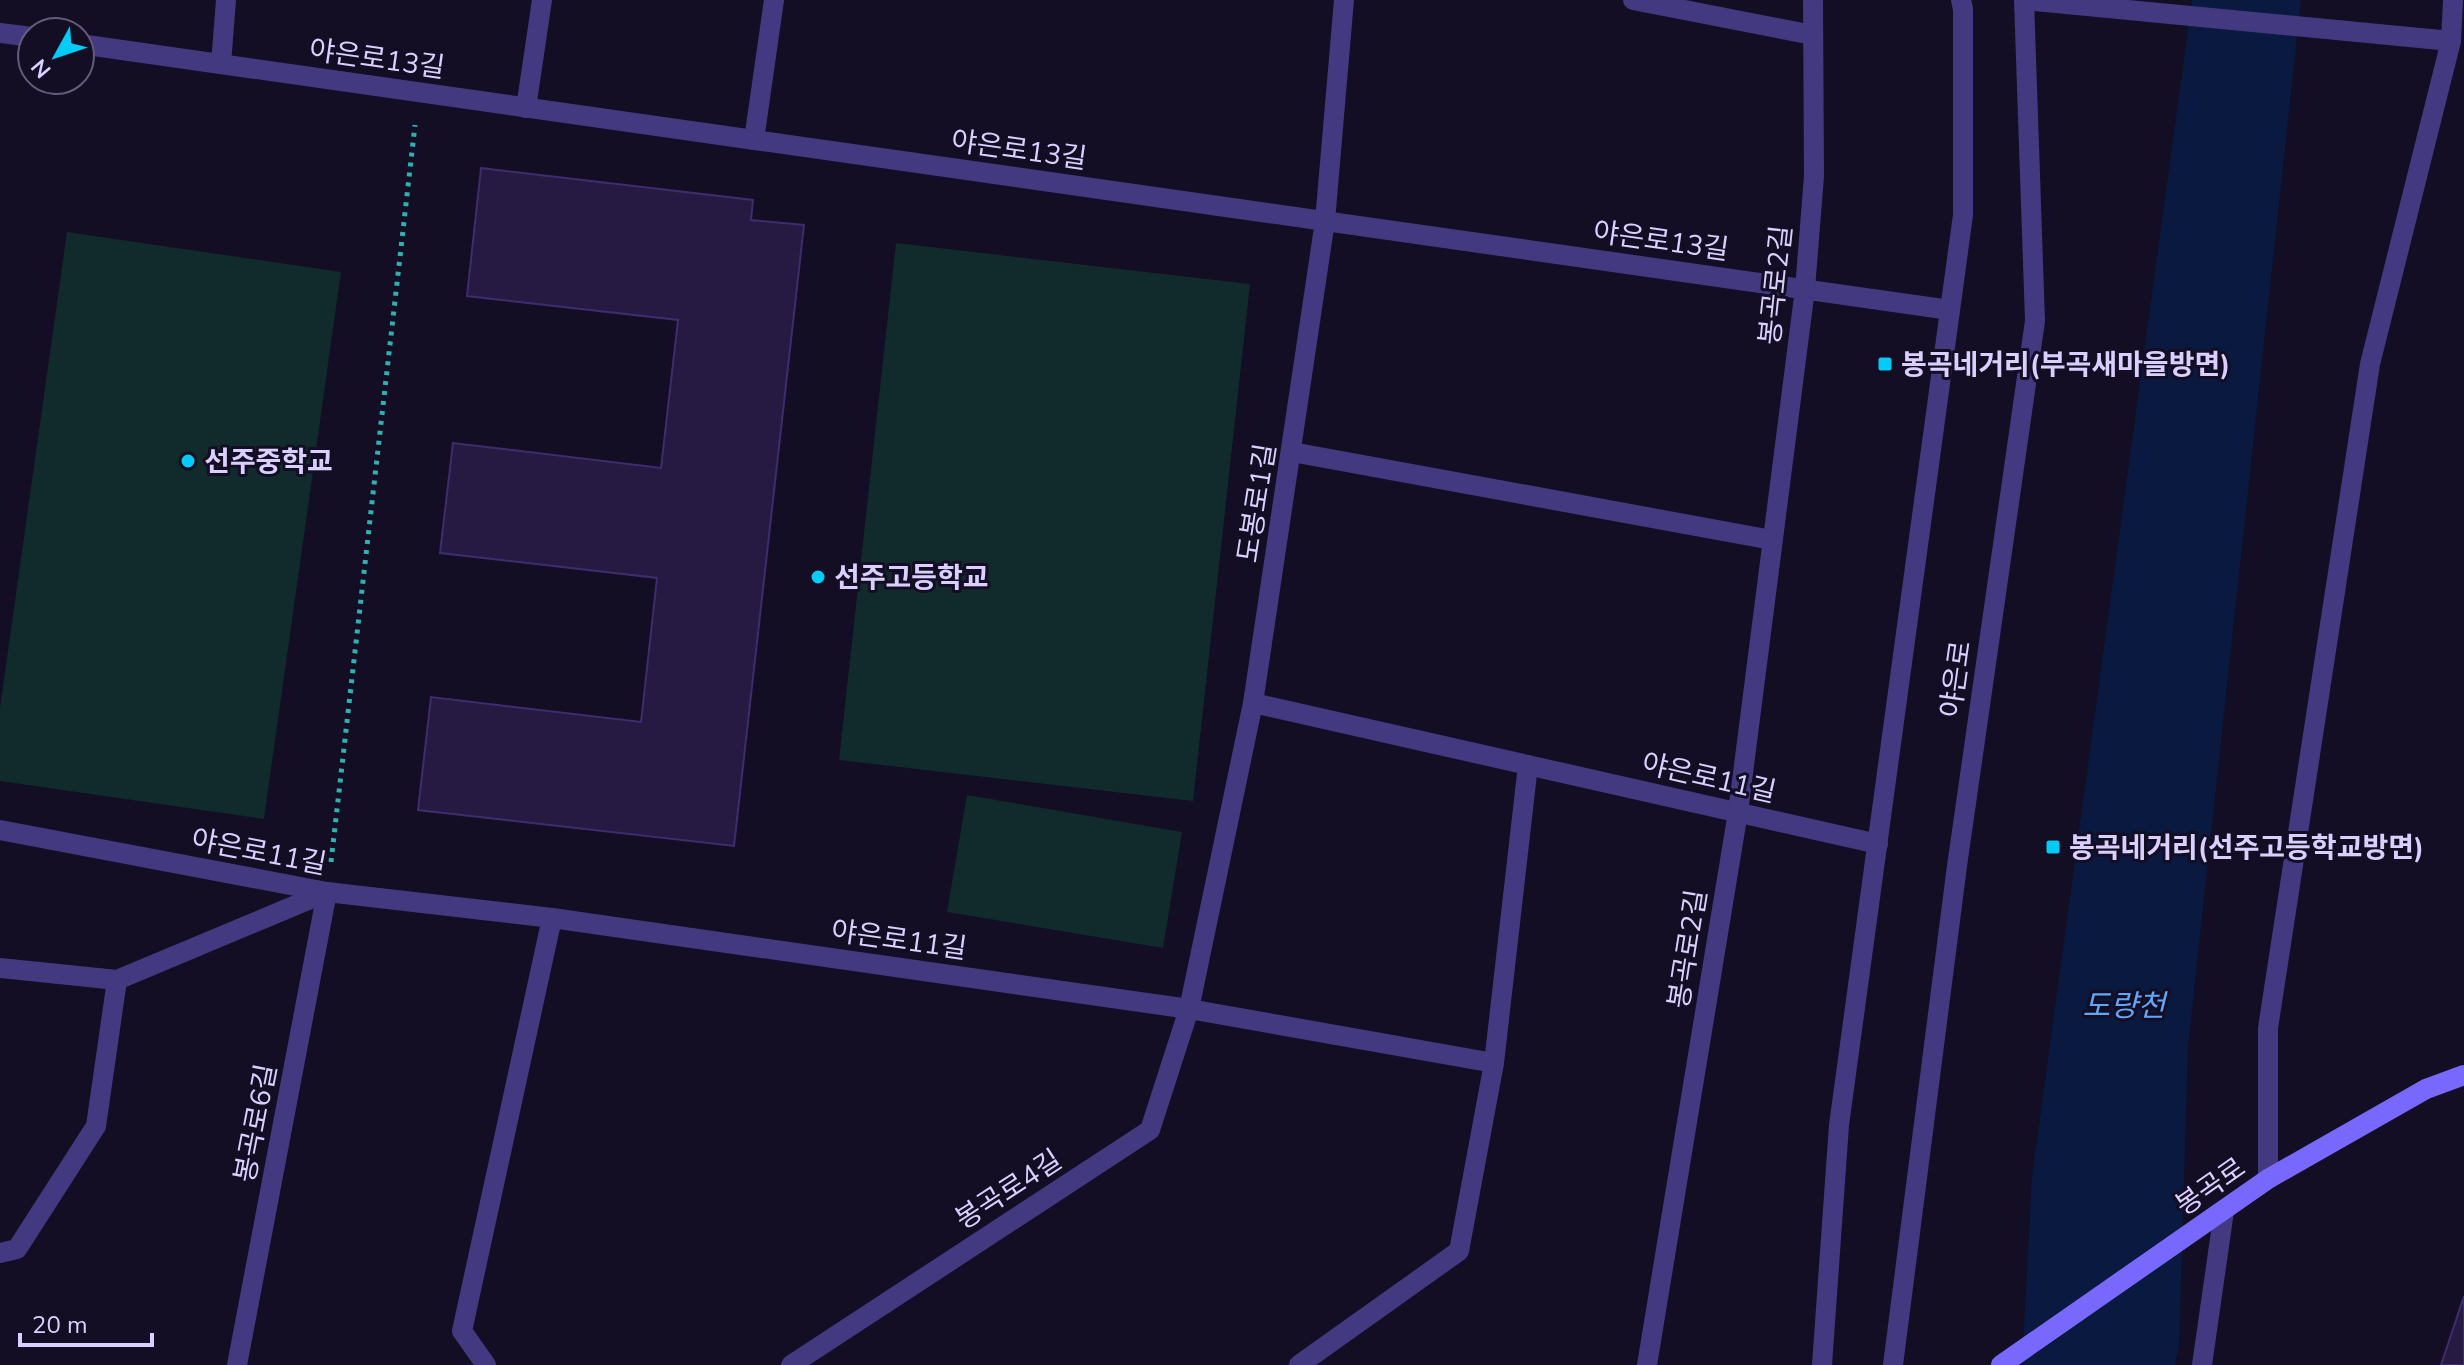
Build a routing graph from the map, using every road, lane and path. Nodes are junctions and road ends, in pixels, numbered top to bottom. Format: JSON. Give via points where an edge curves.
{"nodes":[{"id":1,"x":226,"y":0,"type":"edge"},
{"id":2,"x":542,"y":0,"type":"edge"},
{"id":3,"x":774,"y":0,"type":"edge"},
{"id":4,"x":1344,"y":0,"type":"edge"},
{"id":5,"x":1633,"y":0,"type":"edge"},
{"id":6,"x":1813,"y":0,"type":"edge"},
{"id":7,"x":1961,"y":0,"type":"edge"},
{"id":8,"x":2024,"y":0,"type":"edge"},
{"id":9,"x":2453,"y":0,"type":"edge"},
{"id":10,"x":1813,"y":35,"type":"junction"},
{"id":11,"x":2451,"y":41,"type":"junction"},
{"id":12,"x":96,"y":46,"type":"edge"},
{"id":13,"x":221,"y":64,"type":"junction"},
{"id":14,"x":419,"y":92,"type":"junction"},
{"id":15,"x":526,"y":108,"type":"junction"},
{"id":16,"x":754,"y":140,"type":"junction"},
{"id":17,"x":1325,"y":221,"type":"junction"},
{"id":18,"x":1805,"y":289,"type":"junction"},
{"id":19,"x":1950,"y":310,"type":"junction"},
{"id":20,"x":1292,"y":452,"type":"junction"},
{"id":21,"x":1772,"y":540,"type":"junction"},
{"id":22,"x":1253,"y":703,"type":"junction"},
{"id":23,"x":1528,"y":765,"type":"junction"},
{"id":24,"x":1738,"y":812,"type":"junction"},
{"id":25,"x":0,"y":830,"type":"edge"},
{"id":26,"x":1878,"y":844,"type":"junction"},
{"id":27,"x":327,"y":892,"type":"junction"},
{"id":28,"x":552,"y":918,"type":"junction"},
{"id":29,"x":0,"y":968,"type":"edge"},
{"id":30,"x":117,"y":980,"type":"junction"},
{"id":31,"x":1189,"y":1009,"type":"junction"},
{"id":32,"x":1494,"y":1063,"type":"junction"},
{"id":33,"x":2464,"y":1075,"type":"edge"},
{"id":34,"x":2268,"y":1179,"type":"junction"},
{"id":35,"x":2224,"y":1211,"type":"junction"},
{"id":36,"x":0,"y":1253,"type":"edge"},
{"id":37,"x":237,"y":1365,"type":"edge"},
{"id":38,"x":486,"y":1365,"type":"edge"},
{"id":39,"x":791,"y":1365,"type":"edge"},
{"id":40,"x":1299,"y":1365,"type":"edge"},
{"id":41,"x":1647,"y":1365,"type":"edge"},
{"id":42,"x":1822,"y":1365,"type":"edge"},
{"id":43,"x":1893,"y":1365,"type":"edge"},
{"id":44,"x":2001,"y":1365,"type":"edge"},
{"id":45,"x":2202,"y":1365,"type":"edge"}],
"edges":[{"from":1,"to":13,"type":"street"},
{"from":2,"to":15,"type":"street"},
{"from":3,"to":16,"type":"street"},
{"from":4,"to":17,"type":"street","name":"도봉로1길"},
{"from":5,"to":10,"type":"street"},
{"from":6,"to":10,"type":"street","name":"봉곡로2길"},
{"from":7,"to":19,"type":"street","name":"야은로","via":[[1963,215]]},
{"from":8,"to":11,"type":"street"},
{"from":8,"to":43,"type":"street","name":"야은로","via":[[2035,321]]},
{"from":9,"to":11,"type":"street"},
{"from":10,"to":18,"type":"street","name":"봉곡로2길","via":[[1814,176]]},
{"from":11,"to":34,"type":"street","via":[[2368,380],[2268,1028]]},
{"from":12,"to":13,"type":"street","name":"야은로13길"},
{"from":13,"to":14,"type":"street","name":"야은로13길"},
{"from":14,"to":15,"type":"street","name":"야은로13길"},
{"from":14,"to":27,"type":"path"},
{"from":15,"to":16,"type":"street","name":"야은로13길"},
{"from":16,"to":17,"type":"street","name":"야은로13길"},
{"from":17,"to":18,"type":"street","name":"야은로13길"},
{"from":17,"to":20,"type":"street","name":"도봉로1길"},
{"from":18,"to":19,"type":"street","name":"야은로13길"},
{"from":18,"to":21,"type":"street","name":"봉곡로2길"},
{"from":19,"to":26,"type":"street","name":"야은로"},
{"from":20,"to":21,"type":"street"},
{"from":20,"to":22,"type":"street","name":"도봉로1길"},
{"from":21,"to":24,"type":"street","name":"봉곡로2길"},
{"from":22,"to":23,"type":"street","name":"야은로11길"},
{"from":22,"to":31,"type":"street","name":"도봉로1길"},
{"from":23,"to":24,"type":"street","name":"야은로11길"},
{"from":23,"to":32,"type":"street"},
{"from":24,"to":26,"type":"street","name":"야은로11길"},
{"from":24,"to":41,"type":"street","name":"봉곡로2길"},
{"from":25,"to":27,"type":"street","name":"야은로11길"},
{"from":26,"to":42,"type":"street","name":"야은로","via":[[1839,1125]]},
{"from":27,"to":28,"type":"street","name":"야은로11길"},
{"from":27,"to":30,"type":"street"},
{"from":27,"to":37,"type":"street","name":"봉곡로6길"},
{"from":28,"to":31,"type":"street","name":"야은로11길"},
{"from":28,"to":38,"type":"street","via":[[462,1331]]},
{"from":29,"to":30,"type":"street"},
{"from":30,"to":36,"type":"street","via":[[96,1126],[17,1249]]},
{"from":31,"to":32,"type":"street","name":"야은로11길"},
{"from":31,"to":39,"type":"street","name":"봉곡로4길","via":[[1150,1130]]},
{"from":32,"to":40,"type":"street","via":[[1459,1251]]},
{"from":33,"to":34,"type":"main road","name":"봉곡로","via":[[2426,1089]]},
{"from":34,"to":35,"type":"main road","name":"봉곡로"},
{"from":35,"to":44,"type":"main road","name":"봉곡로"},
{"from":35,"to":45,"type":"street"}]}
